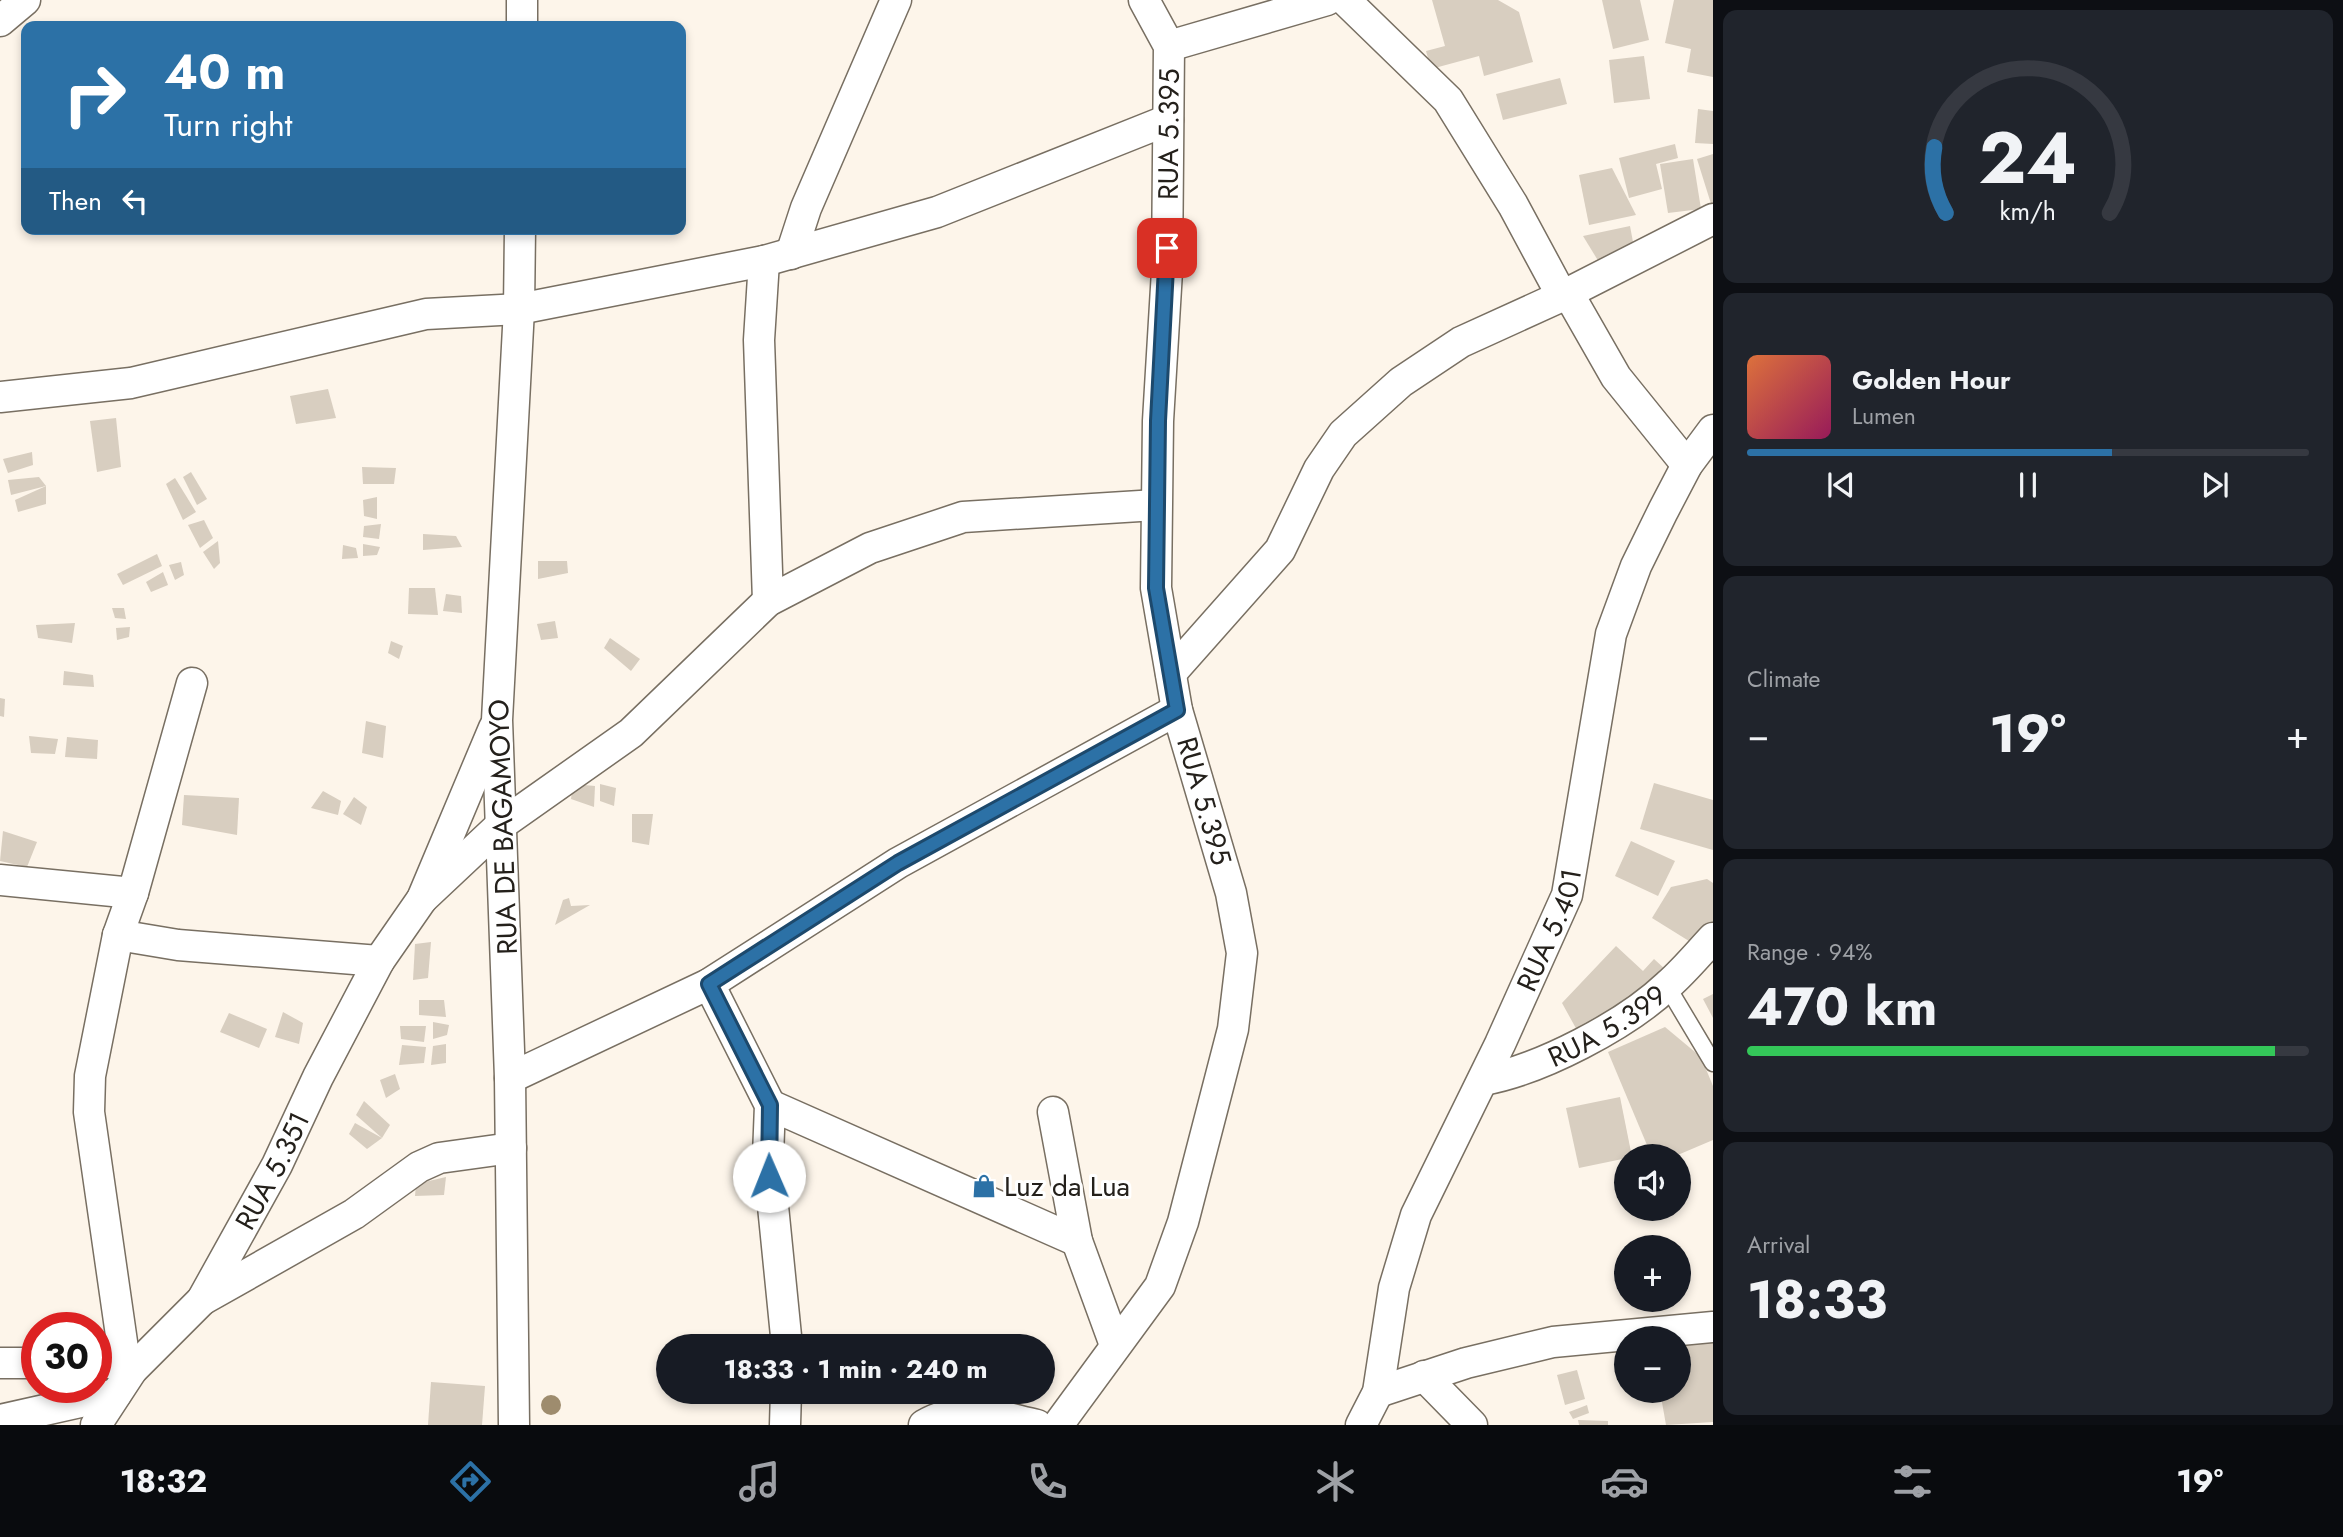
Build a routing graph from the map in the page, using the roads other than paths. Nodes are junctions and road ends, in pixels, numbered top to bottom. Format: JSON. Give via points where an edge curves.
{"nodes":[{"id":1,"x":24,"y":0,"type":"edge"},
{"id":2,"x":522,"y":0,"type":"edge"},
{"id":3,"x":896,"y":0,"type":"edge"},
{"id":4,"x":1144,"y":0,"type":"edge"},
{"id":5,"x":1327,"y":0,"type":"edge"},
{"id":6,"x":1345,"y":0,"type":"edge"},
{"id":7,"x":0,"y":21,"type":"edge"},
{"id":8,"x":522,"y":21,"type":"edge"},
{"id":9,"x":1169,"y":46,"type":"junction"},
{"id":10,"x":1168,"y":120,"type":"junction"},
{"id":11,"x":1713,"y":219,"type":"edge"},
{"id":12,"x":520,"y":235,"type":"edge"},
{"id":13,"x":777,"y":257,"type":"junction"},
{"id":14,"x":1565,"y":295,"type":"junction"},
{"id":15,"x":519,"y":309,"type":"junction"},
{"id":16,"x":0,"y":397,"type":"edge"},
{"id":17,"x":1713,"y":430,"type":"edge"},
{"id":18,"x":1687,"y":465,"type":"junction"},
{"id":19,"x":1156,"y":505,"type":"junction"},
{"id":20,"x":768,"y":601,"type":"junction"},
{"id":21,"x":1171,"y":673,"type":"junction"},
{"id":22,"x":192,"y":683,"type":"dead end"},
{"id":23,"x":1177,"y":710,"type":"junction"},
{"id":24,"x":497,"y":720,"type":"junction"},
{"id":25,"x":502,"y":824,"type":"junction"},
{"id":26,"x":0,"y":880,"type":"edge"},
{"id":27,"x":133,"y":893,"type":"junction"},
{"id":28,"x":422,"y":899,"type":"junction"},
{"id":29,"x":118,"y":935,"type":"junction"},
{"id":30,"x":1713,"y":938,"type":"edge"},
{"id":31,"x":379,"y":961,"type":"junction"},
{"id":32,"x":709,"y":984,"type":"junction"},
{"id":33,"x":1667,"y":986,"type":"junction"},
{"id":34,"x":1713,"y":1063,"type":"edge"},
{"id":35,"x":510,"y":1079,"type":"junction"},
{"id":36,"x":1483,"y":1080,"type":"junction"},
{"id":37,"x":770,"y":1105,"type":"junction"},
{"id":38,"x":1054,"y":1112,"type":"dead end"},
{"id":39,"x":511,"y":1149,"type":"junction"},
{"id":40,"x":1077,"y":1241,"type":"junction"},
{"id":41,"x":202,"y":1300,"type":"junction"},
{"id":42,"x":1713,"y":1327,"type":"edge"},
{"id":43,"x":786,"y":1334,"type":"edge"},
{"id":44,"x":1115,"y":1345,"type":"junction"},
{"id":45,"x":0,"y":1363,"type":"edge"},
{"id":46,"x":21,"y":1363,"type":"edge"},
{"id":47,"x":117,"y":1373,"type":"edge"},
{"id":48,"x":1424,"y":1376,"type":"junction"},
{"id":49,"x":1378,"y":1392,"type":"junction"},
{"id":50,"x":786,"y":1404,"type":"edge"},
{"id":51,"x":0,"y":1420,"type":"edge"},
{"id":52,"x":96,"y":1425,"type":"edge"},
{"id":53,"x":514,"y":1425,"type":"edge"},
{"id":54,"x":785,"y":1425,"type":"edge"},
{"id":55,"x":924,"y":1425,"type":"edge"},
{"id":56,"x":1037,"y":1425,"type":"edge"},
{"id":57,"x":1058,"y":1425,"type":"edge"},
{"id":58,"x":1361,"y":1425,"type":"edge"},
{"id":59,"x":1472,"y":1425,"type":"edge"}],
"edges":[{"from":1,"to":7,"type":"street"},
{"from":2,"to":8,"type":"street"},
{"from":3,"to":13,"type":"street","via":[[806,208]]},
{"from":4,"to":9,"type":"street"},
{"from":5,"to":9,"type":"street","name":"RUA 5.395"},
{"from":6,"to":14,"type":"street","via":[[1448,100]]},
{"from":9,"to":10,"type":"street","name":"RUA 5.395"},
{"from":10,"to":13,"type":"street","via":[[937,212]]},
{"from":10,"to":19,"type":"street","name":"RUA 5.395","via":[[1167,271]]},
{"from":11,"to":14,"type":"street"},
{"from":12,"to":15,"type":"street","name":"RUA DE BAGAMOYO"},
{"from":13,"to":15,"type":"street"},
{"from":13,"to":20,"type":"street","via":[[759,340]]},
{"from":14,"to":18,"type":"street","via":[[1616,377]]},
{"from":14,"to":21,"type":"street","via":[[1461,342],[1401,382],[1343,434],[1319,469],[1280,550]]},
{"from":15,"to":16,"type":"street","via":[[426,314],[131,383]]},
{"from":15,"to":24,"type":"street","name":"RUA DE BAGAMOYO"},
{"from":17,"to":18,"type":"street","name":"RUA 5.401"},
{"from":18,"to":36,"type":"street","name":"RUA 5.401","via":[[1636,566],[1611,634],[1567,895]]},
{"from":19,"to":20,"type":"street","via":[[963,517],[870,548]]},
{"from":19,"to":21,"type":"street","name":"RUA 5.395","via":[[1156,588]]},
{"from":20,"to":25,"type":"street","via":[[631,733]]},
{"from":21,"to":23,"type":"street","name":"RUA 5.395"},
{"from":22,"to":27,"type":"street"},
{"from":23,"to":32,"type":"street","via":[[898,863]]},
{"from":23,"to":44,"type":"street","name":"RUA 5.395","via":[[1231,893],[1242,953],[1233,1029],[1183,1222],[1160,1286]]},
{"from":24,"to":25,"type":"street","name":"RUA DE BAGAMOYO"},
{"from":24,"to":28,"type":"street"},
{"from":25,"to":28,"type":"street"},
{"from":25,"to":35,"type":"street","name":"RUA DE BAGAMOYO"},
{"from":26,"to":27,"type":"street"},
{"from":27,"to":29,"type":"street"},
{"from":28,"to":31,"type":"street","name":"RUA 5.351"},
{"from":29,"to":31,"type":"street","via":[[178,945]]},
{"from":29,"to":47,"type":"street","via":[[90,1076],[89,1112]]},
{"from":30,"to":33,"type":"street","name":"RUA 5.399"},
{"from":31,"to":41,"type":"street","name":"RUA 5.351","via":[[277,1166]]},
{"from":32,"to":35,"type":"street"},
{"from":32,"to":37,"type":"street"},
{"from":33,"to":34,"type":"lane"},
{"from":33,"to":36,"type":"street","name":"RUA 5.399","via":[[1566,1051],[1508,1075]]},
{"from":35,"to":39,"type":"street","name":"RUA DE BAGAMOYO"},
{"from":36,"to":49,"type":"street","name":"RUA 5.401","via":[[1416,1215],[1394,1288]]},
{"from":37,"to":40,"type":"street"},
{"from":37,"to":43,"type":"street","via":[[769,1168]]},
{"from":38,"to":40,"type":"street"},
{"from":39,"to":41,"type":"street","via":[[439,1158],[419,1167],[354,1214]]},
{"from":39,"to":53,"type":"street","name":"RUA DE BAGAMOYO"},
{"from":40,"to":44,"type":"street"},
{"from":41,"to":47,"type":"street","name":"RUA 5.351"},
{"from":42,"to":48,"type":"street","via":[[1553,1342]]},
{"from":44,"to":57,"type":"street","name":"RUA 5.395"},
{"from":45,"to":46,"type":"street"},
{"from":47,"to":51,"type":"street"},
{"from":47,"to":52,"type":"street","name":"RUA 5.351"},
{"from":48,"to":49,"type":"street"},
{"from":48,"to":59,"type":"street"},
{"from":49,"to":58,"type":"street","name":"RUA 5.401"},
{"from":50,"to":54,"type":"street"},
{"from":55,"to":56,"type":"street","via":[[949,1413],[975,1411]]}]}
